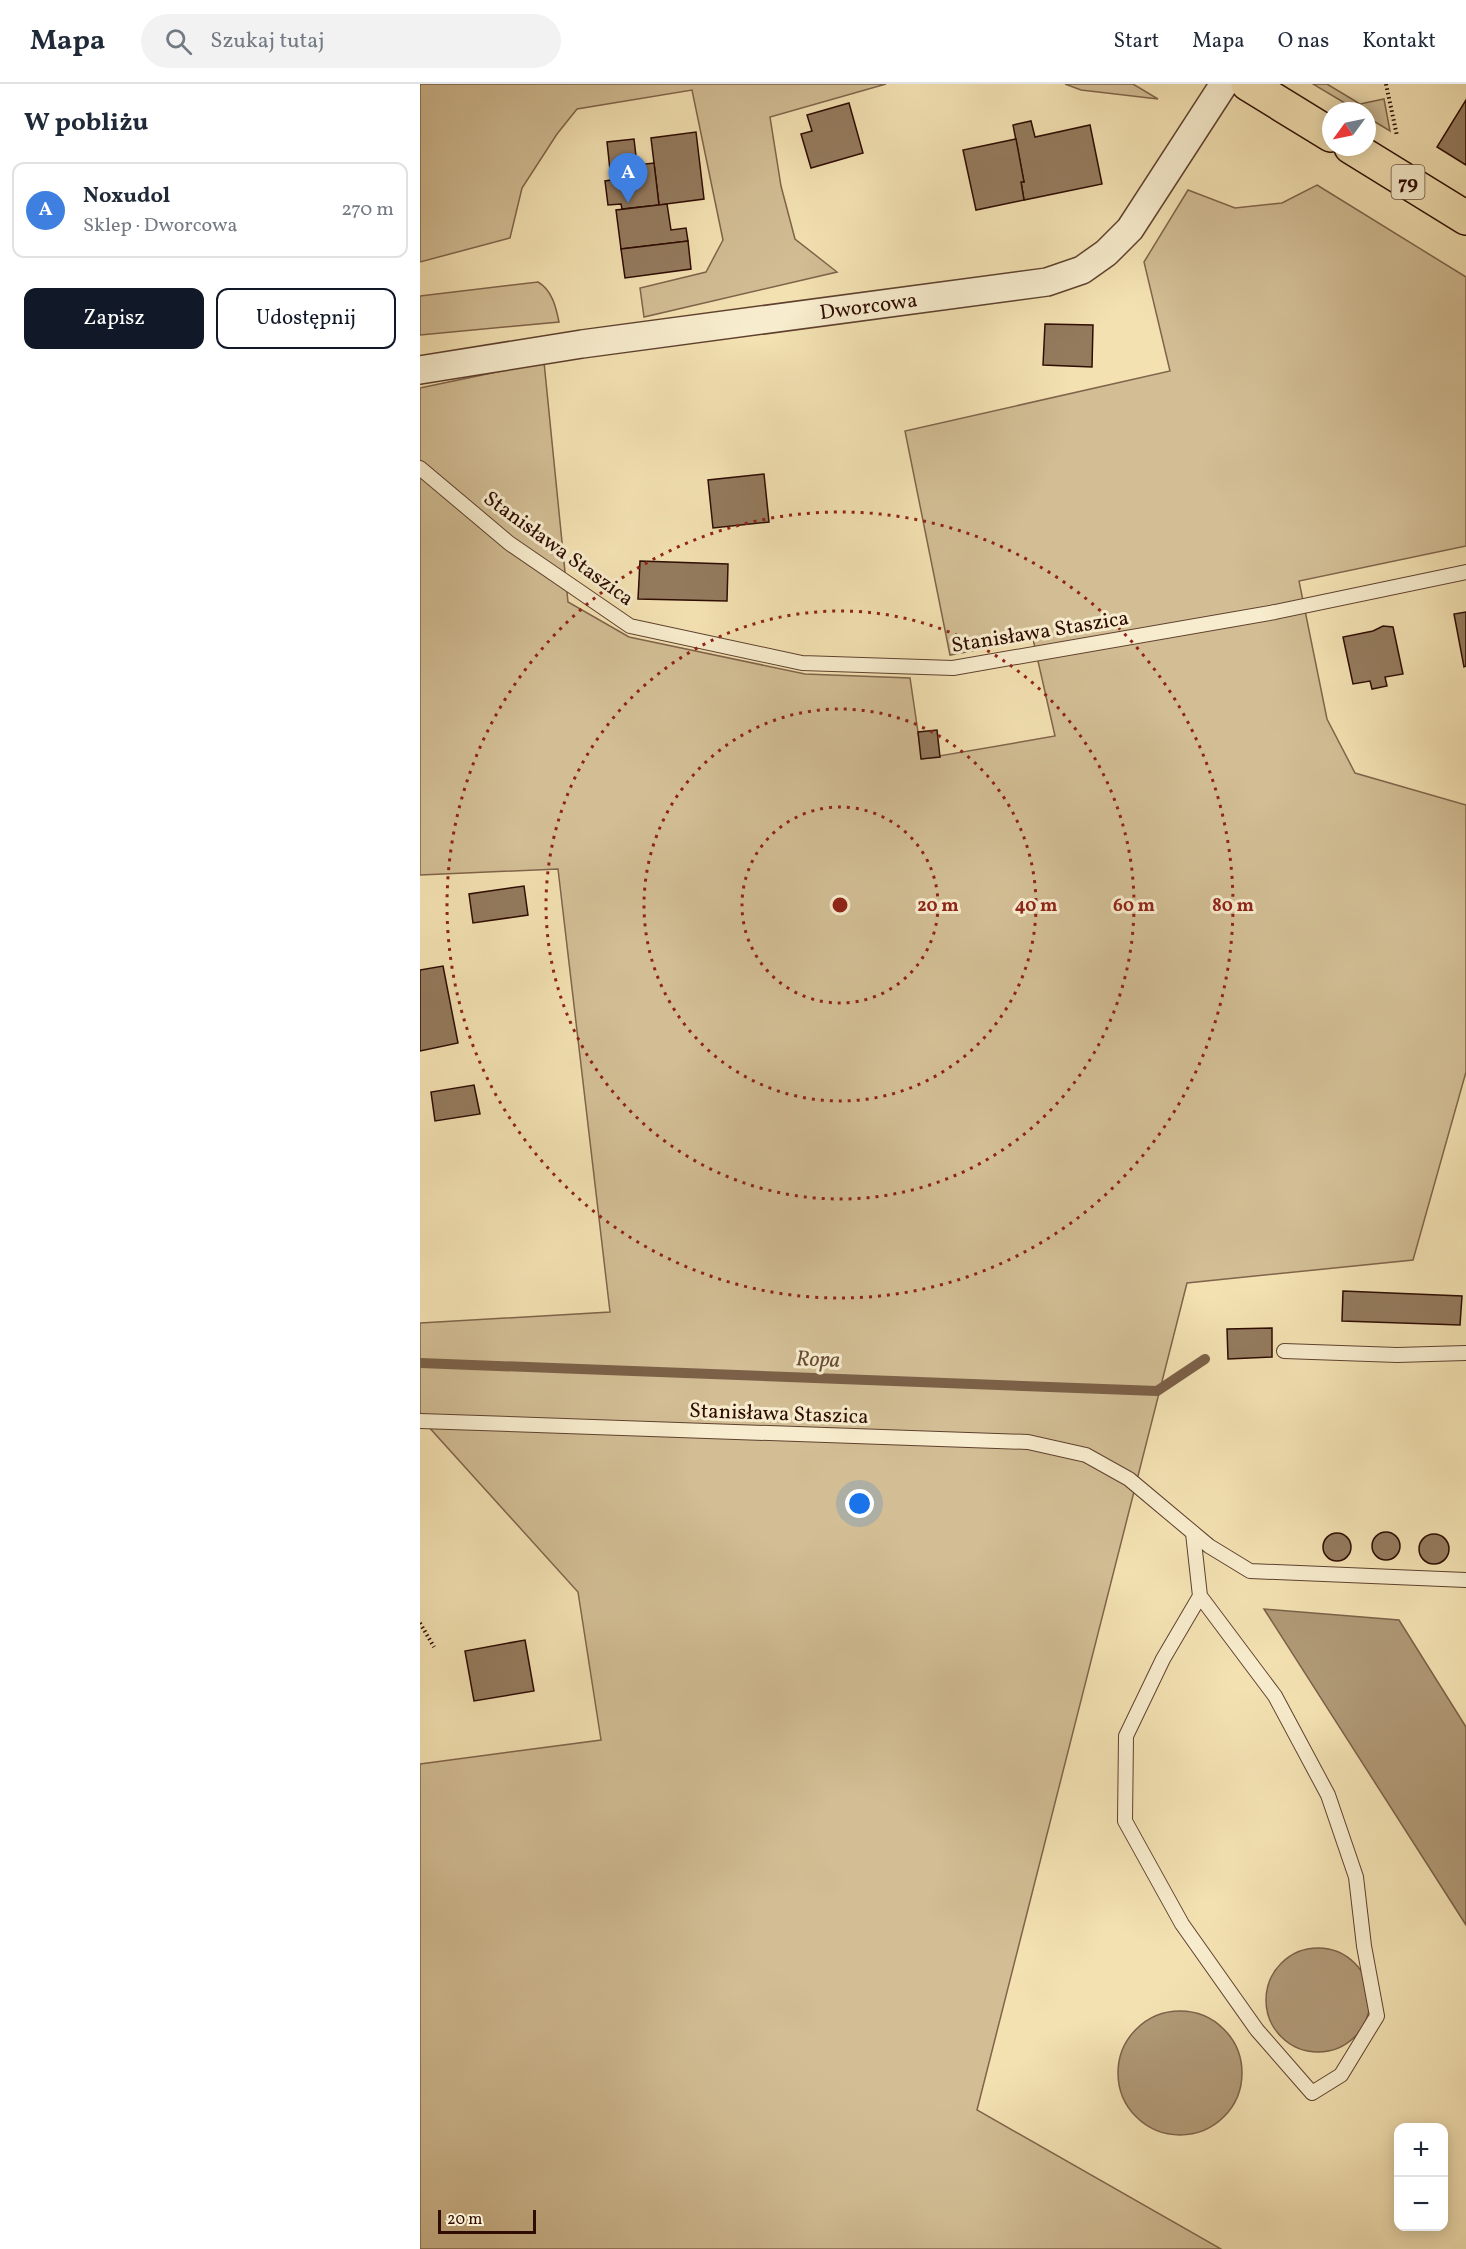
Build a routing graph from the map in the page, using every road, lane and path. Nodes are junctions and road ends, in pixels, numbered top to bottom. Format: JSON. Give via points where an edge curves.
{"nodes":[{"id":1,"x":1224,"y":84,"type":"edge"},
{"id":2,"x":1248,"y":84,"type":"edge"},
{"id":3,"x":1386,"y":84,"type":"edge"},
{"id":4,"x":1322,"y":129,"type":"edge"},
{"id":5,"x":1398,"y":139,"type":"dead end"},
{"id":6,"x":1366,"y":156,"type":"edge"},
{"id":7,"x":1466,"y":218,"type":"edge"},
{"id":8,"x":420,"y":370,"type":"edge"},
{"id":9,"x":420,"y":468,"type":"edge"},
{"id":10,"x":1466,"y":572,"type":"edge"},
{"id":11,"x":1284,"y":1351,"type":"dead end"},
{"id":12,"x":1466,"y":1353,"type":"edge"},
{"id":13,"x":420,"y":1421,"type":"edge"},
{"id":14,"x":1193,"y":1533,"type":"junction"},
{"id":15,"x":1466,"y":1580,"type":"edge"},
{"id":16,"x":1200,"y":1596,"type":"junction"},
{"id":17,"x":420,"y":1623,"type":"edge"},
{"id":18,"x":434,"y":1647,"type":"dead end"}],
"edges":[{"from":1,"to":8,"type":"street","name":"Dworcowa","via":[[1130,229],[1082,270],[1047,282],[593,342]]},
{"from":2,"to":4,"type":"main road"},
{"from":3,"to":5,"type":"path"},
{"from":6,"to":7,"type":"main road","number":"79"},
{"from":9,"to":10,"type":"lane","name":"Stanisława Staszica","via":[[509,543],[630,626],[802,663],[953,668],[1275,612]]},
{"from":11,"to":12,"type":"lane"},
{"from":13,"to":14,"type":"lane","name":"Stanisława Staszica","via":[[1028,1443],[1086,1455],[1129,1479]]},
{"from":14,"to":15,"type":"lane","name":"Stanisława Staszica","via":[[1250,1571]]},
{"from":14,"to":16,"type":"lane"},
{"from":16,"to":16,"type":"lane","via":[[1126,1736],[1125,1821],[1182,1924],[1257,2030],[1312,2093],[1341,2075],[1377,2016],[1356,1877],[1328,1795],[1275,1696]]},
{"from":17,"to":18,"type":"path"}]}
